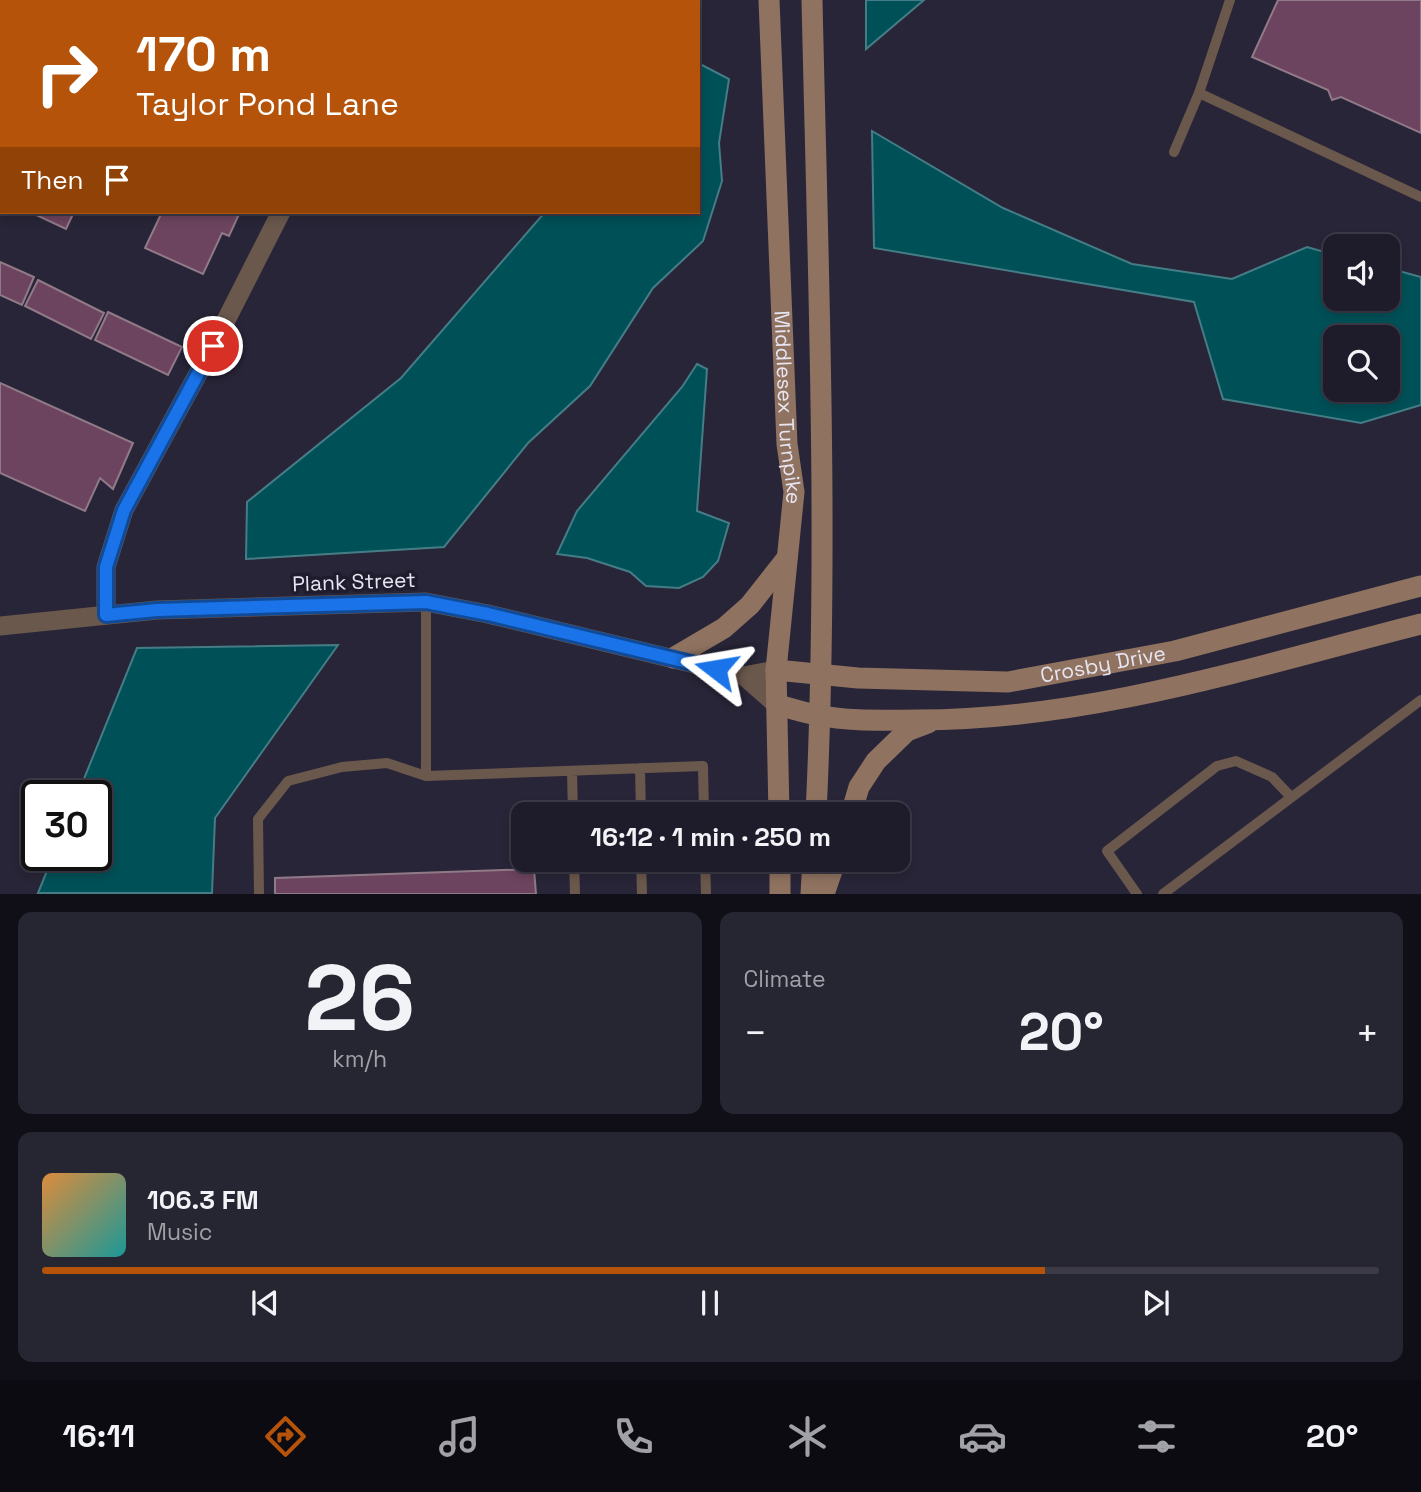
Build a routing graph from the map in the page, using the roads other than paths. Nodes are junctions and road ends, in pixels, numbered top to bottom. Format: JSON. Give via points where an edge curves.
{"nodes":[{"id":1,"x":769,"y":0,"type":"edge"},
{"id":2,"x":812,"y":0,"type":"edge"},
{"id":3,"x":1230,"y":0,"type":"edge"},
{"id":4,"x":1199,"y":93,"type":"junction"},
{"id":5,"x":1174,"y":152,"type":"dead end"},
{"id":6,"x":1421,"y":197,"type":"edge"},
{"id":7,"x":280,"y":214,"type":"edge"},
{"id":8,"x":787,"y":558,"type":"junction"},
{"id":9,"x":1421,"y":586,"type":"edge"},
{"id":10,"x":426,"y":602,"type":"junction"},
{"id":11,"x":106,"y":615,"type":"junction"},
{"id":12,"x":1421,"y":624,"type":"edge"},
{"id":13,"x":0,"y":626,"type":"edge"},
{"id":14,"x":673,"y":658,"type":"junction"},
{"id":15,"x":776,"y":670,"type":"junction"},
{"id":16,"x":820,"y":673,"type":"junction"},
{"id":17,"x":744,"y":676,"type":"junction"},
{"id":18,"x":1421,"y":700,"type":"edge"},
{"id":19,"x":777,"y":705,"type":"junction"},
{"id":20,"x":820,"y":716,"type":"junction"},
{"id":21,"x":937,"y":720,"type":"junction"},
{"id":22,"x":640,"y":768,"type":"junction"},
{"id":23,"x":572,"y":771,"type":"junction"},
{"id":24,"x":426,"y":776,"type":"junction"},
{"id":25,"x":1291,"y":797,"type":"junction"},
{"id":26,"x":573,"y":802,"type":"edge"},
{"id":27,"x":641,"y":802,"type":"edge"},
{"id":28,"x":704,"y":802,"type":"edge"},
{"id":29,"x":779,"y":802,"type":"edge"},
{"id":30,"x":816,"y":802,"type":"edge"},
{"id":31,"x":854,"y":802,"type":"edge"},
{"id":32,"x":574,"y":872,"type":"edge"},
{"id":33,"x":641,"y":872,"type":"edge"},
{"id":34,"x":705,"y":872,"type":"edge"},
{"id":35,"x":780,"y":872,"type":"edge"},
{"id":36,"x":812,"y":872,"type":"edge"},
{"id":37,"x":832,"y":872,"type":"edge"},
{"id":38,"x":259,"y":894,"type":"edge"},
{"id":39,"x":575,"y":894,"type":"edge"},
{"id":40,"x":642,"y":894,"type":"edge"},
{"id":41,"x":706,"y":894,"type":"edge"},
{"id":42,"x":780,"y":894,"type":"edge"},
{"id":43,"x":811,"y":894,"type":"edge"},
{"id":44,"x":824,"y":894,"type":"edge"},
{"id":45,"x":1137,"y":894,"type":"edge"},
{"id":46,"x":1163,"y":894,"type":"edge"}],
"edges":[{"from":1,"to":8,"type":"main road","name":"Middlesex Turnpike","via":[[787,444],[794,492]]},
{"from":2,"to":16,"type":"main road","name":"Middlesex Turnpike","via":[[822,448]]},
{"from":3,"to":4,"type":"lane"},
{"from":4,"to":5,"type":"lane"},
{"from":4,"to":6,"type":"lane"},
{"from":7,"to":11,"type":"street","via":[[124,510],[106,567]]},
{"from":8,"to":14,"type":"main road","via":[[750,605],[724,628]]},
{"from":8,"to":15,"type":"main road","name":"Middlesex Turnpike"},
{"from":9,"to":16,"type":"main road","name":"Crosby Drive","via":[[1175,651],[1008,682]]},
{"from":10,"to":11,"type":"street","name":"Plank Street"},
{"from":10,"to":14,"type":"street","name":"Plank Street"},
{"from":10,"to":24,"type":"lane"},
{"from":11,"to":13,"type":"street","name":"Plank Street"},
{"from":12,"to":21,"type":"main road","name":"Crosby Drive","via":[[1113,702],[991,718]]},
{"from":14,"to":17,"type":"street","name":"Plank Street"},
{"from":15,"to":16,"type":"main road","name":"Crosby Drive"},
{"from":15,"to":17,"type":"street","name":"Plank Street"},
{"from":15,"to":19,"type":"main road","name":"Middlesex Turnpike"},
{"from":16,"to":20,"type":"main road","name":"Middlesex Turnpike"},
{"from":17,"to":19,"type":"street","name":"Plank Street"},
{"from":18,"to":25,"type":"lane"},
{"from":19,"to":20,"type":"main road","name":"Crosby Drive"},
{"from":19,"to":29,"type":"main road","name":"Middlesex Turnpike"},
{"from":20,"to":21,"type":"main road","name":"Crosby Drive"},
{"from":20,"to":30,"type":"main road","name":"Middlesex Turnpike"},
{"from":21,"to":31,"type":"main road","via":[[907,731],[876,761]]},
{"from":22,"to":23,"type":"lane"},
{"from":22,"to":27,"type":"lane"},
{"from":22,"to":28,"type":"lane","via":[[703,766]]},
{"from":23,"to":24,"type":"lane"},
{"from":23,"to":26,"type":"lane"},
{"from":24,"to":38,"type":"lane","via":[[387,763],[342,767],[288,781],[258,820]]},
{"from":25,"to":45,"type":"lane","via":[[1272,777],[1236,761],[1217,766],[1107,852]]},
{"from":25,"to":46,"type":"lane"},
{"from":32,"to":39,"type":"lane"},
{"from":33,"to":40,"type":"lane"},
{"from":34,"to":41,"type":"lane"},
{"from":35,"to":42,"type":"main road"},
{"from":36,"to":43,"type":"main road"},
{"from":37,"to":44,"type":"main road"}]}
